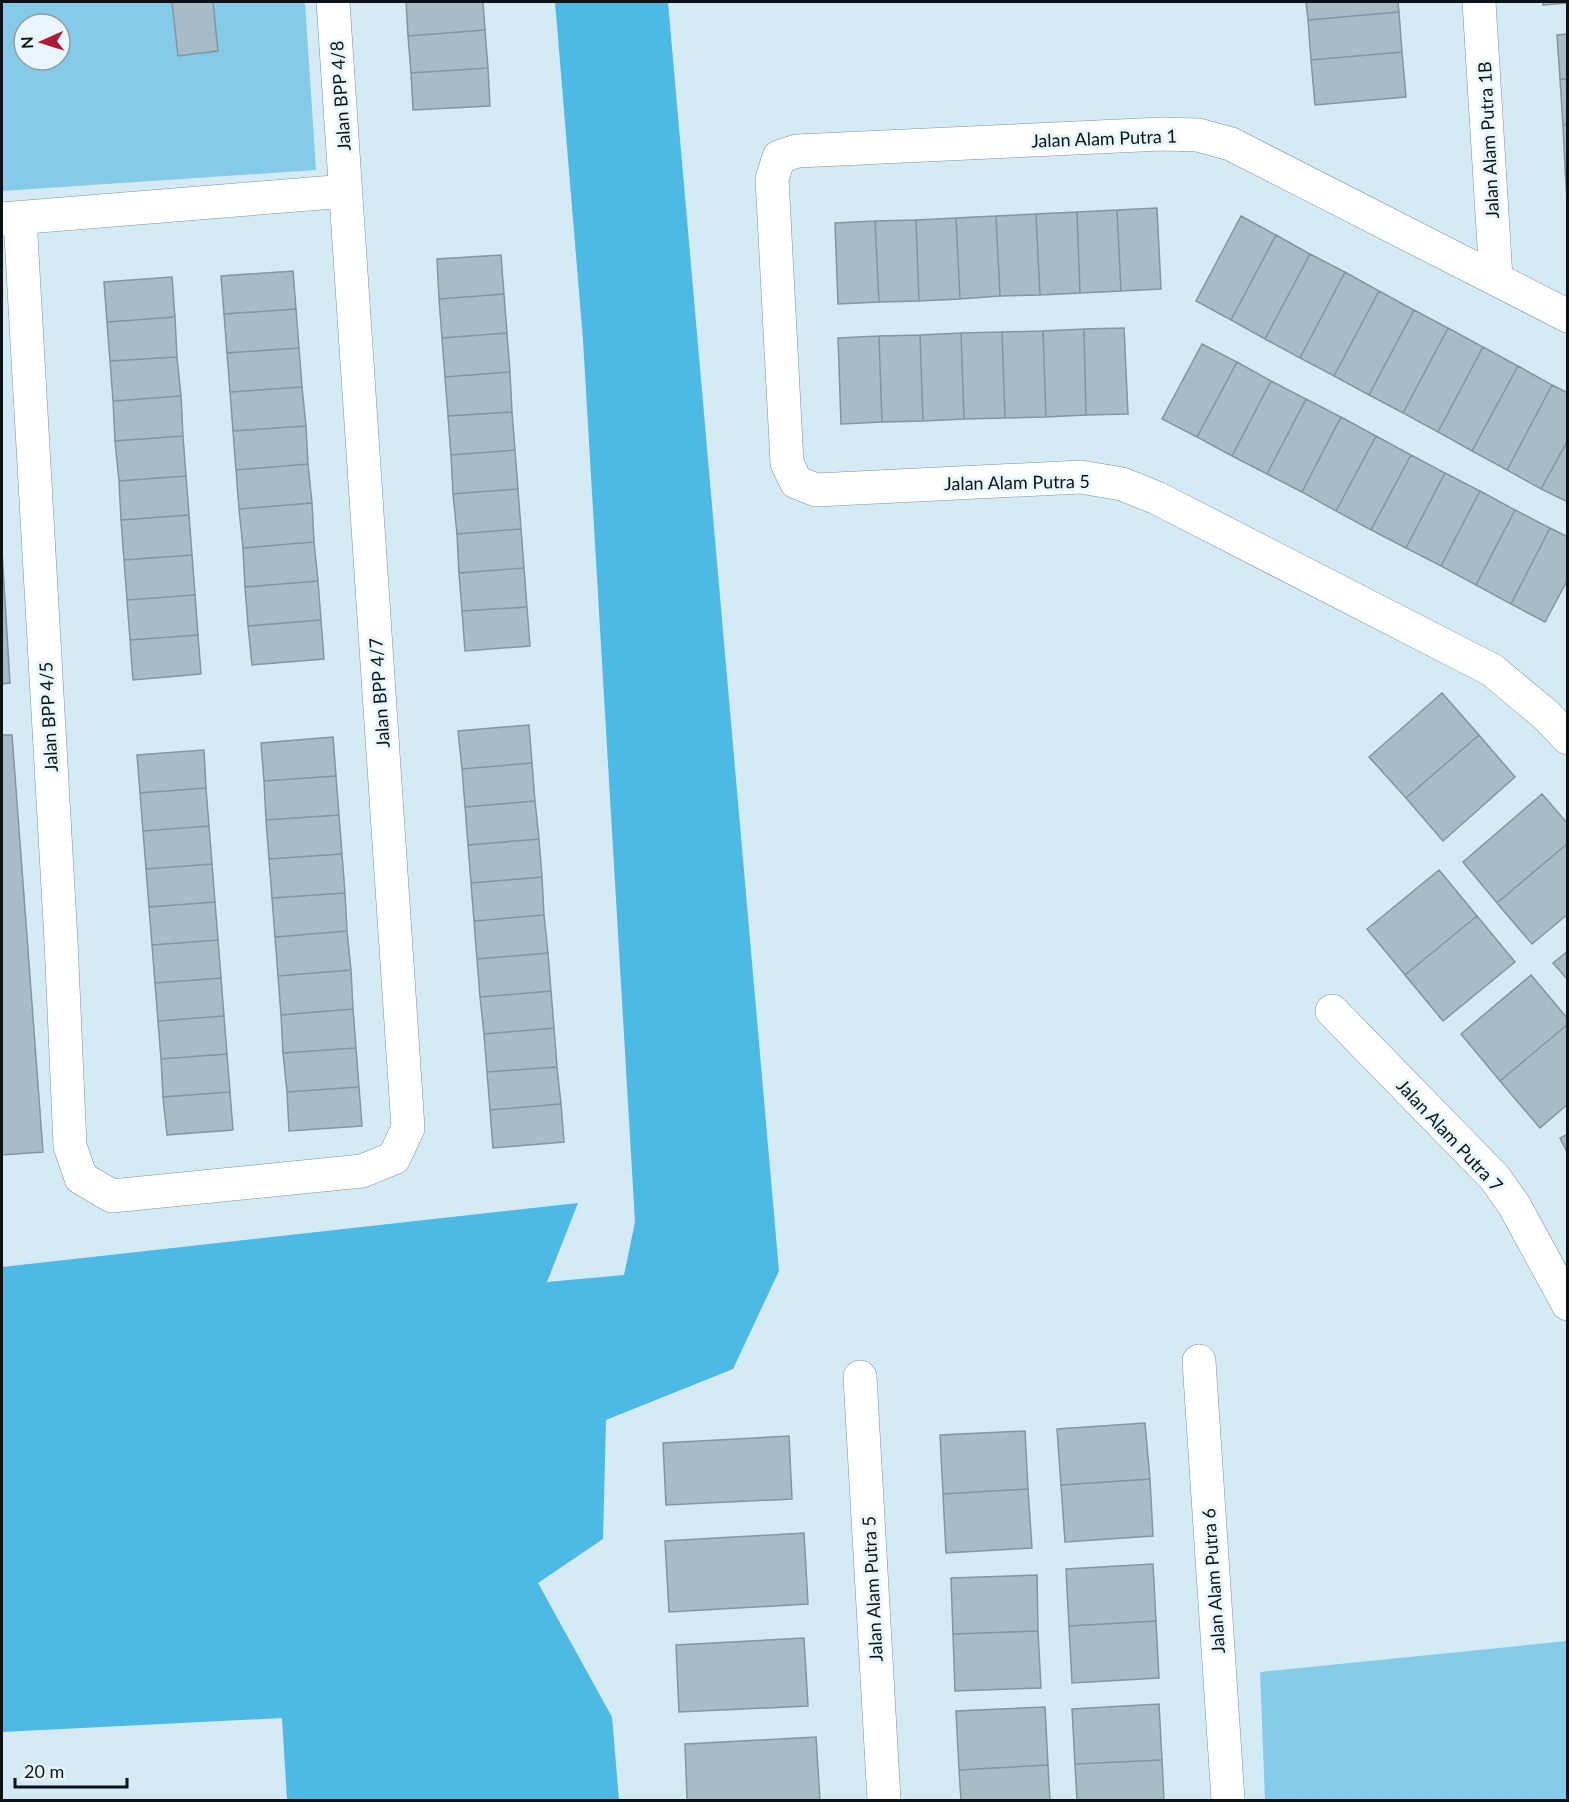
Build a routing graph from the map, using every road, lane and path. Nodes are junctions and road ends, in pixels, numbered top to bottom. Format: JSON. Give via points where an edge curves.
{"nodes":[{"id":1,"x":333,"y":2,"type":"edge"},
{"id":2,"x":1479,"y":2,"type":"edge"},
{"id":3,"x":779,"y":158,"type":"joint"},
{"id":4,"x":346,"y":191,"type":"junction"},
{"id":5,"x":11,"y":219,"type":"edge"},
{"id":6,"x":1496,"y":278,"type":"junction"},
{"id":7,"x":1568,"y":316,"type":"edge"},
{"id":8,"x":1568,"y":738,"type":"edge"},
{"id":9,"x":1332,"y":1011,"type":"dead end"},
{"id":10,"x":112,"y":1196,"type":"joint"},
{"id":11,"x":1568,"y":1304,"type":"edge"},
{"id":12,"x":1198,"y":1361,"type":"dead end"},
{"id":13,"x":860,"y":1377,"type":"dead end"},
{"id":14,"x":884,"y":1800,"type":"edge"},
{"id":15,"x":1228,"y":1800,"type":"edge"}],
"edges":[{"from":1,"to":4,"type":"street","name":"Jalan BPP 4/8"},
{"from":2,"to":6,"type":"street","name":"Jalan Alam Putra 1B"},
{"from":3,"to":6,"type":"street","name":"Jalan Alam Putra 1","via":[[797,151],[1198,135],[1231,144]]},
{"from":3,"to":8,"type":"street","name":"Jalan Alam Putra 5","via":[[772,179],[787,463],[796,482],[816,490],[1081,477],[1122,484],[1157,498],[1492,670]]},
{"from":4,"to":5,"type":"street"},
{"from":4,"to":10,"type":"street","name":"Jalan BPP 4/7","via":[[408,1128],[394,1158],[362,1171]]},
{"from":5,"to":10,"type":"street","name":"Jalan BPP 4/5","via":[[60,929],[70,1146],[81,1178]]},
{"from":6,"to":7,"type":"street","name":"Jalan Alam Putra 1"},
{"from":9,"to":11,"type":"street","name":"Jalan Alam Putra 7","via":[[1495,1178],[1515,1205]]},
{"from":12,"to":15,"type":"street","name":"Jalan Alam Putra 6"},
{"from":13,"to":14,"type":"street","name":"Jalan Alam Putra 5"}]}
